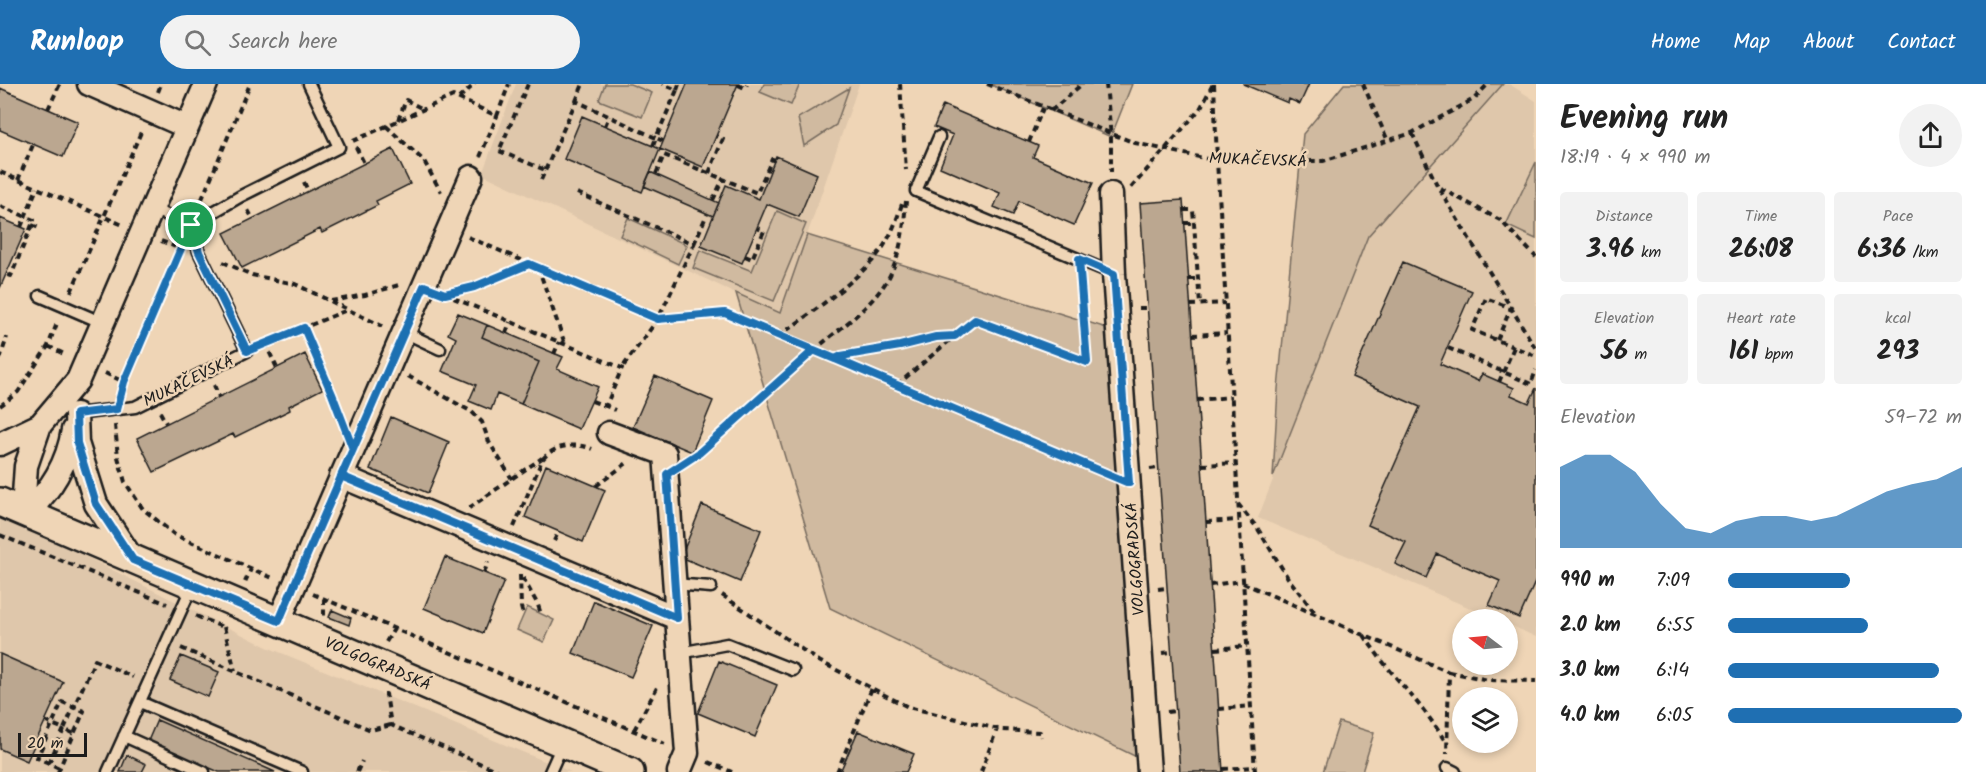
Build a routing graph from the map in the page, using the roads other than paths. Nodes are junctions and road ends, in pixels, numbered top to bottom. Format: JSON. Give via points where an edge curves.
{"nodes":[{"id":1,"x":206,"y":84,"type":"edge"},
{"id":2,"x":309,"y":84,"type":"edge"},
{"id":3,"x":100,"y":86,"type":"edge"},
{"id":4,"x":187,"y":127,"type":"junction"},
{"id":5,"x":939,"y":136,"type":"dead end"},
{"id":6,"x":471,"y":177,"type":"road end"},
{"id":7,"x":1111,"y":194,"type":"road end"},
{"id":8,"x":152,"y":209,"type":"junction"},
{"id":9,"x":191,"y":225,"type":"junction"},
{"id":10,"x":1114,"y":274,"type":"junction"},
{"id":11,"x":40,"y":296,"type":"dead end"},
{"id":12,"x":103,"y":322,"type":"junction"},
{"id":13,"x":403,"y":334,"type":"junction"},
{"id":14,"x":440,"y":349,"type":"dead end"},
{"id":15,"x":81,"y":372,"type":"junction"},
{"id":16,"x":76,"y":414,"type":"junction"},
{"id":17,"x":40,"y":424,"type":"junction"},
{"id":18,"x":609,"y":433,"type":"road end"},
{"id":19,"x":0,"y":444,"type":"edge"},
{"id":20,"x":341,"y":476,"type":"junction"},
{"id":21,"x":0,"y":502,"type":"edge"},
{"id":22,"x":26,"y":513,"type":"junction"},
{"id":23,"x":133,"y":560,"type":"junction"},
{"id":24,"x":193,"y":584,"type":"junction"},
{"id":25,"x":674,"y":584,"type":"junction"},
{"id":26,"x":711,"y":587,"type":"road end"},
{"id":27,"x":677,"y":618,"type":"junction"},
{"id":28,"x":279,"y":621,"type":"junction"},
{"id":29,"x":679,"y":650,"type":"junction"},
{"id":30,"x":794,"y":670,"type":"dead end"},
{"id":31,"x":140,"y":702,"type":"junction"},
{"id":32,"x":124,"y":736,"type":"junction"},
{"id":33,"x":563,"y":743,"type":"junction"},
{"id":34,"x":683,"y":763,"type":"edge"},
{"id":35,"x":108,"y":772,"type":"edge"},
{"id":36,"x":204,"y":772,"type":"edge"},
{"id":37,"x":302,"y":772,"type":"edge"},
{"id":38,"x":550,"y":772,"type":"edge"},
{"id":39,"x":630,"y":772,"type":"edge"},
{"id":40,"x":1149,"y":772,"type":"edge"}],
"edges":[{"from":1,"to":4,"type":"street"},
{"from":2,"to":9,"type":"lane","via":[[339,147]]},
{"from":3,"to":4,"type":"street"},
{"from":4,"to":8,"type":"street"},
{"from":5,"to":10,"type":"lane","via":[[916,191]]},
{"from":6,"to":13,"type":"street","via":[[450,227],[434,290]]},
{"from":7,"to":10,"type":"street","name":"VOLGOGRADSKÁ"},
{"from":8,"to":9,"type":"lane"},
{"from":8,"to":12,"type":"street"},
{"from":9,"to":16,"type":"lane","name":"MUKAČEVSKÁ","via":[[199,252],[247,351],[135,407]]},
{"from":10,"to":40,"type":"street","name":"VOLGOGRADSKÁ"},
{"from":11,"to":12,"type":"lane"},
{"from":12,"to":15,"type":"street"},
{"from":13,"to":14,"type":"lane"},
{"from":13,"to":20,"type":"street"},
{"from":15,"to":16,"type":"street"},
{"from":15,"to":17,"type":"street"},
{"from":16,"to":22,"type":"street","via":[[71,444],[54,482]]},
{"from":16,"to":23,"type":"street","via":[[77,443],[96,504]]},
{"from":17,"to":19,"type":"street"},
{"from":17,"to":22,"type":"street","via":[[26,466]]},
{"from":18,"to":25,"type":"street","via":[[665,454]]},
{"from":20,"to":27,"type":"street"},
{"from":20,"to":28,"type":"street"},
{"from":21,"to":22,"type":"street","name":"VOLGOGRADSKÁ"},
{"from":22,"to":23,"type":"street","name":"VOLGOGRADSKÁ"},
{"from":23,"to":24,"type":"street","name":"VOLGOGRADSKÁ"},
{"from":24,"to":28,"type":"street","name":"VOLGOGRADSKÁ"},
{"from":24,"to":31,"type":"lane"},
{"from":25,"to":26,"type":"lane"},
{"from":25,"to":27,"type":"street"},
{"from":27,"to":29,"type":"street"},
{"from":28,"to":33,"type":"street","name":"VOLGOGRADSKÁ"},
{"from":29,"to":30,"type":"lane","via":[[727,644]]},
{"from":29,"to":34,"type":"street"},
{"from":31,"to":32,"type":"lane"},
{"from":31,"to":37,"type":"lane"},
{"from":32,"to":35,"type":"lane"},
{"from":32,"to":36,"type":"lane"},
{"from":33,"to":38,"type":"lane"},
{"from":33,"to":39,"type":"street","name":"VOLGOGRADSKÁ"}]}
